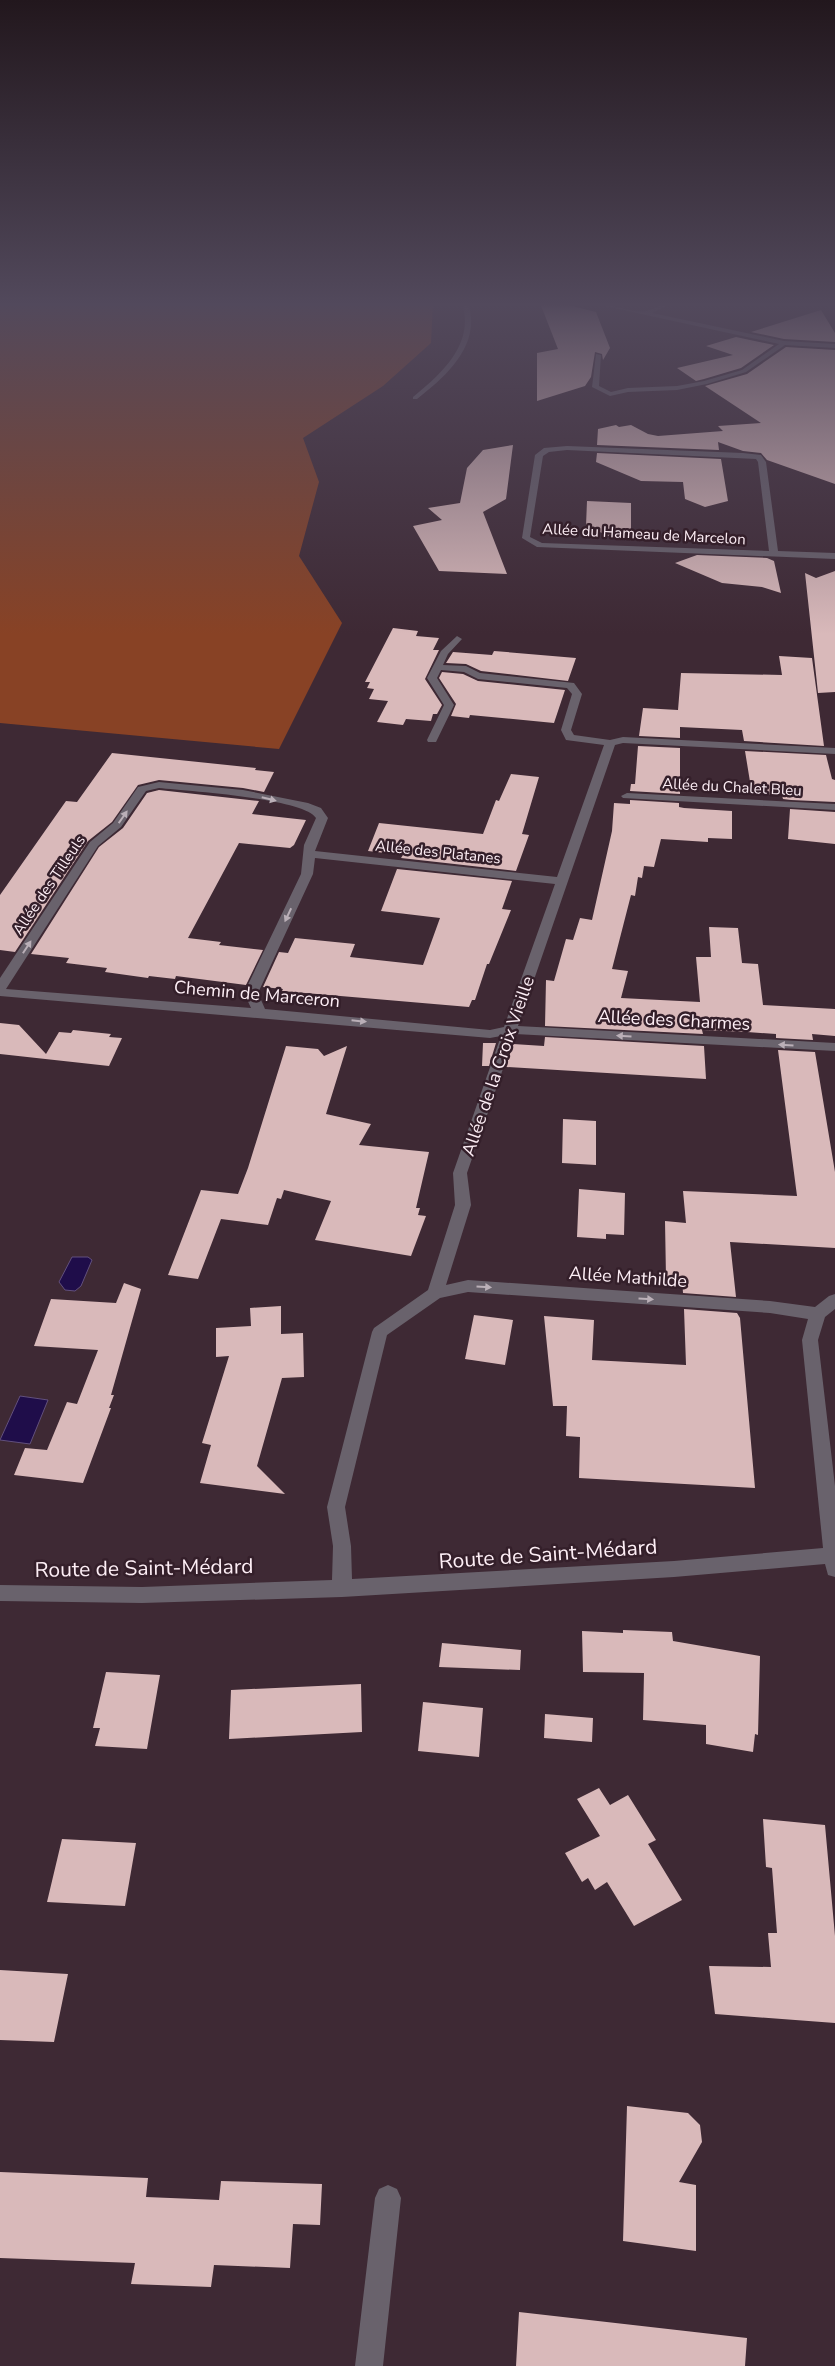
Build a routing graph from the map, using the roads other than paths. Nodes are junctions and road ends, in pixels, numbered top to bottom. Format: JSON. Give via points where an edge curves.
{"nodes":[{"id":1,"x":774,"y":553,"type":"junction"},
{"id":2,"x":835,"y":556,"type":"edge"},
{"id":3,"x":457,"y":639,"type":"dead end"},
{"id":4,"x":437,"y":667,"type":"junction"},
{"id":5,"x":432,"y":740,"type":"dead end"},
{"id":6,"x":610,"y":743,"type":"junction"},
{"id":7,"x":835,"y":751,"type":"edge"},
{"id":8,"x":627,"y":796,"type":"dead end"},
{"id":9,"x":835,"y":807,"type":"edge"},
{"id":10,"x":311,"y":854,"type":"junction"},
{"id":11,"x":563,"y":881,"type":"junction"},
{"id":12,"x":0,"y":988,"type":"edge"},
{"id":13,"x":0,"y":992,"type":"edge"},
{"id":14,"x":260,"y":1012,"type":"junction"},
{"id":15,"x":511,"y":1030,"type":"junction"},
{"id":16,"x":835,"y":1047,"type":"edge"},
{"id":17,"x":435,"y":1293,"type":"junction"},
{"id":18,"x":835,"y":1300,"type":"edge"},
{"id":19,"x":818,"y":1314,"type":"junction"},
{"id":20,"x":831,"y":1489,"type":"edge"},
{"id":21,"x":834,"y":1562,"type":"edge"},
{"id":22,"x":342,"y":1588,"type":"junction"},
{"id":23,"x":0,"y":1593,"type":"edge"},
{"id":24,"x":388,"y":2198,"type":"dead end"},
{"id":25,"x":369,"y":2366,"type":"edge"}],
"edges":[{"from":1,"to":1,"type":"street","name":"Allée du Hameau de Marcelon","via":[[540,545],[526,538],[539,455],[547,450],[567,448],[758,457],[762,462]]},
{"from":1,"to":2,"type":"street","name":"Allée du Hameau de Marcelon"},
{"from":3,"to":4,"type":"street","via":[[444,652]]},
{"from":4,"to":5,"type":"street","via":[[432,678],[449,705]]},
{"from":4,"to":6,"type":"street","via":[[466,669],[478,676],[570,685],[577,694],[566,730],[570,738]]},
{"from":6,"to":7,"type":"street","via":[[623,740]]},
{"from":6,"to":11,"type":"street","name":"Allée de la Croix Vieille"},
{"from":8,"to":9,"type":"street","name":"Allée du Chalet Bleu"},
{"from":10,"to":11,"type":"street","name":"Allée des Platanes"},
{"from":12,"to":10,"type":"street","name":"Allée des Tilleuls","one_way":true,"via":[[94,844],[117,824],[142,789],[159,785],[243,792],[317,810],[322,818],[310,846]]},
{"from":10,"to":14,"type":"street","name":"Allée des Tilleuls","one_way":true,"via":[[307,874],[251,993]]},
{"from":11,"to":15,"type":"street","name":"Allée de la Croix Vieille"},
{"from":13,"to":14,"type":"street","name":"Chemin de Marceron"},
{"from":14,"to":15,"type":"street","name":"Chemin de Marceron","one_way":true,"via":[[490,1034]]},
{"from":16,"to":15,"type":"street","name":"Allée des Charmes","one_way":true},
{"from":15,"to":17,"type":"street","name":"Allée de la Croix Vieille","via":[[460,1173],[463,1205]]},
{"from":17,"to":19,"type":"street","name":"Allée Mathilde","one_way":true,"via":[[468,1286],[770,1307]]},
{"from":17,"to":22,"type":"street","via":[[380,1332],[336,1507],[342,1546]]},
{"from":18,"to":19,"type":"street"},
{"from":19,"to":20,"type":"street","name":"Route de Saint-Médard","via":[[810,1340]]},
{"from":20,"to":21,"type":"street","name":"Route de Saint-Médard"},
{"from":21,"to":22,"type":"street","name":"Route de Saint-Médard","via":[[759,1560],[674,1570]]},
{"from":22,"to":23,"type":"street","name":"Route de Saint-Médard","via":[[142,1595]]},
{"from":24,"to":25,"type":"street"}]}
